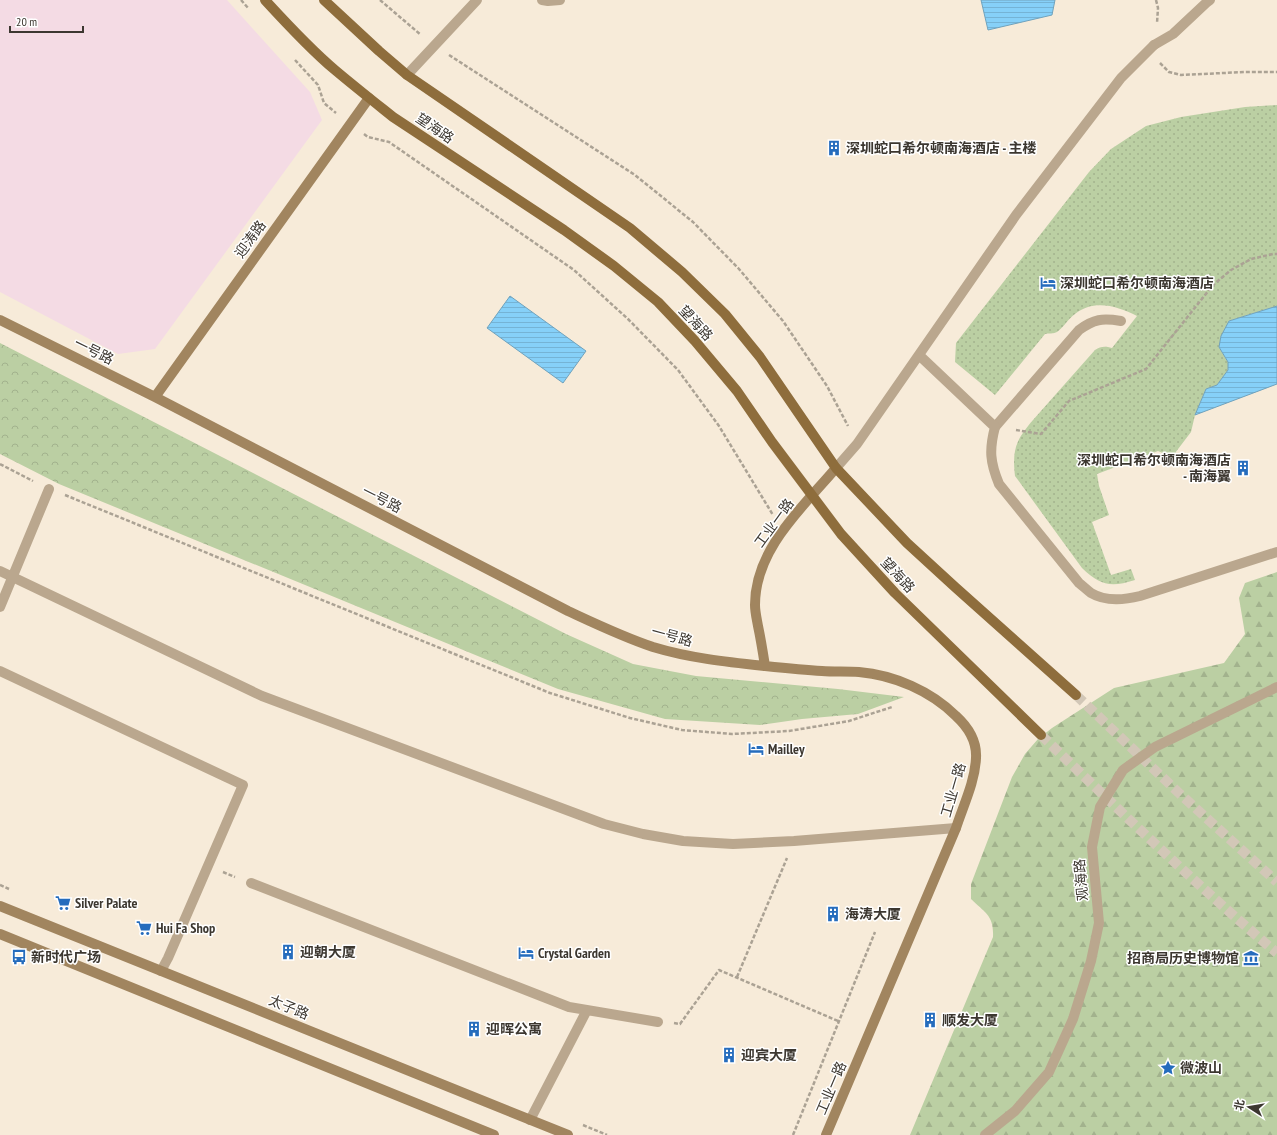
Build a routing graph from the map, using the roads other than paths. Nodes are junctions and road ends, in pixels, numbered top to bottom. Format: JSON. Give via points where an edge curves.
{"nodes":[{"id":1,"x":265,"y":0,"type":"edge"},
{"id":2,"x":324,"y":0,"type":"edge"},
{"id":3,"x":477,"y":0,"type":"edge"},
{"id":4,"x":542,"y":0,"type":"edge"},
{"id":5,"x":560,"y":0,"type":"edge"},
{"id":6,"x":1210,"y":0,"type":"edge"},
{"id":7,"x":407,"y":75,"type":"junction"},
{"id":8,"x":369,"y":98,"type":"junction"},
{"id":9,"x":0,"y":320,"type":"edge"},
{"id":10,"x":1121,"y":321,"type":"dead end"},
{"id":11,"x":920,"y":356,"type":"junction"},
{"id":12,"x":155,"y":397,"type":"junction"},
{"id":13,"x":995,"y":427,"type":"junction"},
{"id":14,"x":836,"y":468,"type":"junction"},
{"id":15,"x":49,"y":488,"type":"road end"},
{"id":16,"x":812,"y":496,"type":"junction"},
{"id":17,"x":1277,"y":552,"type":"edge"},
{"id":18,"x":0,"y":571,"type":"edge"},
{"id":19,"x":12,"y":577,"type":"junction"},
{"id":20,"x":0,"y":607,"type":"edge"},
{"id":21,"x":765,"y":666,"type":"junction"},
{"id":22,"x":0,"y":671,"type":"edge"},
{"id":23,"x":1277,"y":687,"type":"edge"},
{"id":24,"x":1076,"y":695,"type":"tunnel mouth"},
{"id":25,"x":1041,"y":735,"type":"tunnel mouth"},
{"id":26,"x":956,"y":828,"type":"junction"},
{"id":27,"x":251,"y":883,"type":"road end"},
{"id":28,"x":0,"y":906,"type":"edge"},
{"id":29,"x":0,"y":934,"type":"edge"},
{"id":30,"x":161,"y":971,"type":"junction"},
{"id":31,"x":588,"y":1010,"type":"junction"},
{"id":32,"x":658,"y":1022,"type":"road end"},
{"id":33,"x":530,"y":1120,"type":"junction"},
{"id":34,"x":494,"y":1135,"type":"edge"},
{"id":35,"x":568,"y":1135,"type":"edge"},
{"id":36,"x":826,"y":1135,"type":"edge"},
{"id":37,"x":986,"y":1135,"type":"edge"}],
"edges":[{"from":1,"to":8,"type":"main road","name":"望海路","via":[[292,30]]},
{"from":2,"to":7,"type":"main road","name":"望海路"},
{"from":3,"to":7,"type":"street"},
{"from":4,"to":5,"type":"street"},
{"from":6,"to":11,"type":"street","via":[[1173,34],[1154,45],[1121,78],[1016,215]]},
{"from":7,"to":14,"type":"main road","name":"望海路","via":[[630,228],[682,272],[725,314],[760,357]]},
{"from":8,"to":12,"type":"street","name":"迎涛路"},
{"from":8,"to":16,"type":"main road","name":"望海路","via":[[411,129],[564,230],[658,302],[737,390]]},
{"from":9,"to":12,"type":"street","name":"一号路"},
{"from":10,"to":13,"type":"street","via":[[1097,320],[1079,330]]},
{"from":11,"to":13,"type":"street"},
{"from":11,"to":14,"type":"street","via":[[857,444]]},
{"from":12,"to":21,"type":"street","name":"一号路","via":[[568,611],[615,632],[688,656]]},
{"from":13,"to":17,"type":"street","via":[[991,454],[999,484],[1079,583],[1092,593],[1107,599],[1124,600]]},
{"from":14,"to":16,"type":"street","name":"工业一路"},
{"from":14,"to":24,"type":"main road","name":"望海路","via":[[907,543]]},
{"from":15,"to":19,"type":"street"},
{"from":16,"to":21,"type":"street","name":"工业一路","via":[[782,531],[762,565],[756,585],[755,606]]},
{"from":16,"to":25,"type":"main road","name":"望海路","via":[[841,534],[895,593]]},
{"from":18,"to":19,"type":"street"},
{"from":19,"to":20,"type":"street"},
{"from":19,"to":26,"type":"street","via":[[262,696],[604,824],[683,841],[733,844]]},
{"from":21,"to":26,"type":"street","name":"工业一路","via":[[860,672],[891,678],[946,706],[966,726],[975,744],[976,758],[972,781]]},
{"from":22,"to":30,"type":"street","via":[[243,785]]},
{"from":23,"to":37,"type":"street","name":"观海路","via":[[1156,747],[1124,770],[1100,807],[1092,847],[1099,924],[1073,1020],[1049,1072],[1015,1111]]},
{"from":26,"to":36,"type":"street","name":"工业一路"},
{"from":27,"to":31,"type":"street","via":[[569,1007]]},
{"from":28,"to":30,"type":"street","name":"太子路"},
{"from":29,"to":34,"type":"street"},
{"from":30,"to":33,"type":"street","name":"太子路"},
{"from":31,"to":32,"type":"street"},
{"from":31,"to":33,"type":"street"},
{"from":33,"to":35,"type":"street","name":"太子路"}]}
